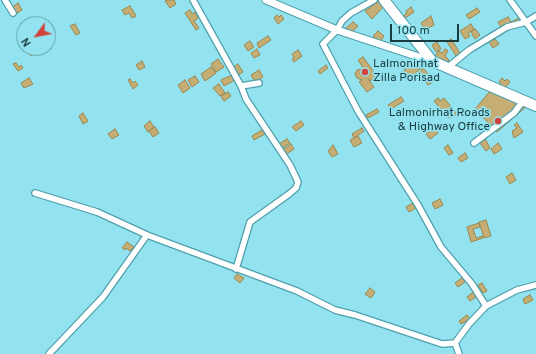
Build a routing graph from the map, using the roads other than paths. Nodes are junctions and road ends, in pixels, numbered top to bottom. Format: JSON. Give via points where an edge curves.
{"nodes":[{"id":1,"x":4,"y":0,"type":"edge"},
{"id":2,"x":193,"y":0,"type":"edge"},
{"id":3,"x":266,"y":0,"type":"edge"},
{"id":4,"x":374,"y":0,"type":"edge"},
{"id":5,"x":384,"y":0,"type":"edge"},
{"id":6,"x":510,"y":0,"type":"edge"},
{"id":7,"x":13,"y":13,"type":"dead end"},
{"id":8,"x":536,"y":16,"type":"edge"},
{"id":9,"x":526,"y":22,"type":"junction"},
{"id":10,"x":338,"y":30,"type":"junction"},
{"id":11,"x":536,"y":36,"type":"edge"},
{"id":12,"x":432,"y":61,"type":"junction"},
{"id":13,"x":447,"y":68,"type":"junction"},
{"id":14,"x":259,"y":83,"type":"dead end"},
{"id":15,"x":241,"y":86,"type":"junction"},
{"id":16,"x":524,"y":101,"type":"junction"},
{"id":17,"x":536,"y":106,"type":"edge"},
{"id":18,"x":474,"y":143,"type":"dead end"},
{"id":19,"x":35,"y":193,"type":"dead end"},
{"id":20,"x":147,"y":235,"type":"junction"},
{"id":21,"x":236,"y":269,"type":"junction"},
{"id":22,"x":536,"y":285,"type":"edge"},
{"id":23,"x":486,"y":306,"type":"junction"},
{"id":24,"x":455,"y":343,"type":"junction"},
{"id":25,"x":49,"y":354,"type":"edge"},
{"id":26,"x":459,"y":354,"type":"edge"}],
"edges":[{"from":1,"to":7,"type":"street"},
{"from":2,"to":15,"type":"street"},
{"from":3,"to":10,"type":"main road"},
{"from":4,"to":10,"type":"street","via":[[351,12],[342,20]]},
{"from":5,"to":12,"type":"highway"},
{"from":6,"to":9,"type":"street"},
{"from":8,"to":9,"type":"street"},
{"from":9,"to":11,"type":"street"},
{"from":9,"to":13,"type":"street","via":[[507,27],[469,50]]},
{"from":10,"to":12,"type":"main road"},
{"from":10,"to":23,"type":"street","via":[[323,44],[358,111],[418,205],[441,247],[472,284]]},
{"from":12,"to":13,"type":"highway"},
{"from":13,"to":16,"type":"highway"},
{"from":14,"to":15,"type":"street"},
{"from":15,"to":21,"type":"street","via":[[246,99],[290,165],[298,182],[289,194],[250,222]]},
{"from":16,"to":17,"type":"highway"},
{"from":16,"to":18,"type":"street","via":[[514,113]]},
{"from":19,"to":20,"type":"street","via":[[97,212]]},
{"from":20,"to":21,"type":"street"},
{"from":20,"to":25,"type":"street","via":[[103,297]]},
{"from":21,"to":24,"type":"street","via":[[297,291],[342,313],[442,344]]},
{"from":22,"to":23,"type":"street","via":[[517,290]]},
{"from":23,"to":24,"type":"street"},
{"from":24,"to":26,"type":"street"}]}
